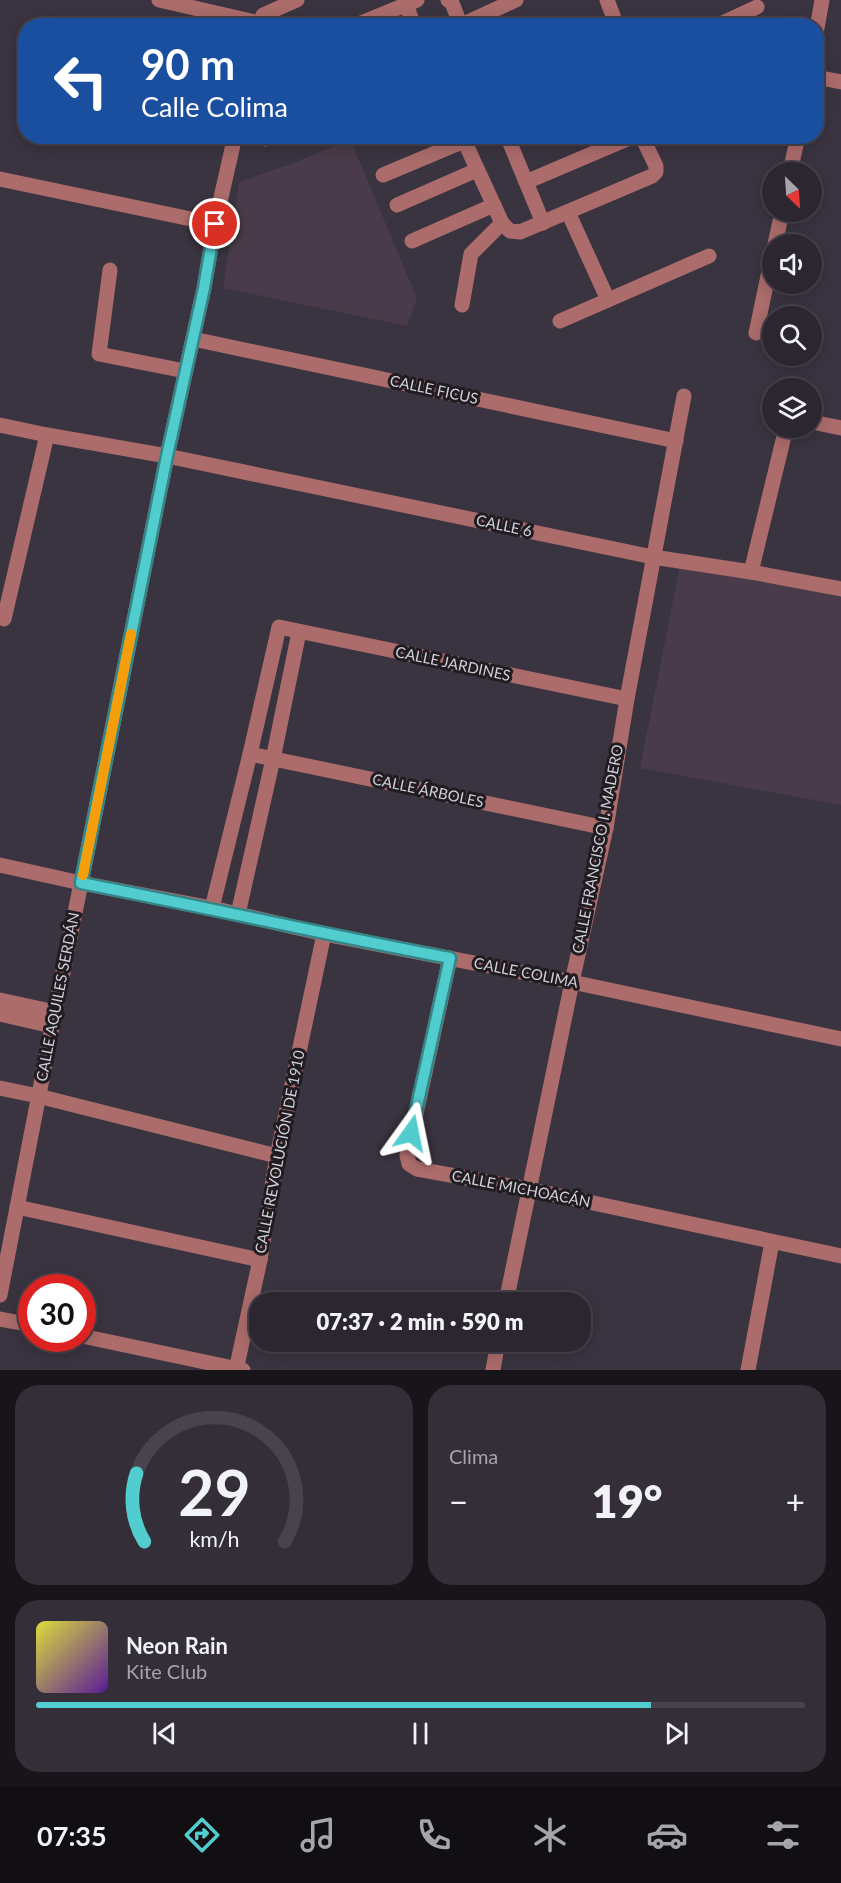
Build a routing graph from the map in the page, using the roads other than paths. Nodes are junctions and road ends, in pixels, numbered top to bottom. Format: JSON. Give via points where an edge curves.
{"nodes":[{"id":1,"x":159,"y":0,"type":"edge"},
{"id":2,"x":297,"y":0,"type":"edge"},
{"id":3,"x":448,"y":0,"type":"edge"},
{"id":4,"x":516,"y":0,"type":"edge"},
{"id":5,"x":607,"y":0,"type":"edge"},
{"id":6,"x":822,"y":0,"type":"edge"},
{"id":7,"x":400,"y":4,"type":"edge"},
{"id":8,"x":757,"y":7,"type":"dead end"},
{"id":9,"x":263,"y":16,"type":"edge"},
{"id":10,"x":371,"y":18,"type":"edge"},
{"id":11,"x":408,"y":18,"type":"edge"},
{"id":12,"x":458,"y":18,"type":"edge"},
{"id":13,"x":476,"y":18,"type":"edge"},
{"id":14,"x":614,"y":18,"type":"edge"},
{"id":15,"x":733,"y":18,"type":"edge"},
{"id":16,"x":819,"y":18,"type":"edge"},
{"id":17,"x":824,"y":79,"type":"edge"},
{"id":18,"x":841,"y":82,"type":"edge"},
{"id":19,"x":233,"y":144,"type":"edge"},
{"id":20,"x":452,"y":144,"type":"edge"},
{"id":21,"x":465,"y":144,"type":"edge"},
{"id":22,"x":510,"y":144,"type":"edge"},
{"id":23,"x":624,"y":144,"type":"edge"},
{"id":24,"x":645,"y":144,"type":"edge"},
{"id":25,"x":796,"y":144,"type":"edge"},
{"id":26,"x":792,"y":162,"type":"edge"},
{"id":27,"x":477,"y":170,"type":"junction"},
{"id":28,"x":384,"y":175,"type":"dead end"},
{"id":29,"x":0,"y":179,"type":"edge"},
{"id":30,"x":526,"y":182,"type":"junction"},
{"id":31,"x":397,"y":205,"type":"dead end"},
{"id":32,"x":494,"y":205,"type":"junction"},
{"id":33,"x":568,"y":212,"type":"junction"},
{"id":34,"x":543,"y":223,"type":"junction"},
{"id":35,"x":215,"y":224,"type":"junction"},
{"id":36,"x":502,"y":224,"type":"junction"},
{"id":37,"x":412,"y":241,"type":"dead end"},
{"id":38,"x":709,"y":256,"type":"dead end"},
{"id":39,"x":110,"y":270,"type":"dead end"},
{"id":40,"x":764,"y":294,"type":"edge"},
{"id":41,"x":608,"y":300,"type":"junction"},
{"id":42,"x":462,"y":305,"type":"dead end"},
{"id":43,"x":560,"y":321,"type":"dead end"},
{"id":44,"x":756,"y":333,"type":"dead end"},
{"id":45,"x":193,"y":339,"type":"junction"},
{"id":46,"x":185,"y":371,"type":"junction"},
{"id":47,"x":684,"y":396,"type":"dead end"},
{"id":48,"x":822,"y":424,"type":"edge"},
{"id":49,"x":0,"y":425,"type":"edge"},
{"id":50,"x":841,"y":428,"type":"edge"},
{"id":51,"x":47,"y":435,"type":"junction"},
{"id":52,"x":784,"y":438,"type":"edge"},
{"id":53,"x":676,"y":441,"type":"junction"},
{"id":54,"x":167,"y":456,"type":"junction"},
{"id":55,"x":653,"y":557,"type":"junction"},
{"id":56,"x":751,"y":572,"type":"junction"},
{"id":57,"x":841,"y":590,"type":"edge"},
{"id":58,"x":4,"y":619,"type":"dead end"},
{"id":59,"x":299,"y":632,"type":"junction"},
{"id":60,"x":627,"y":699,"type":"junction"},
{"id":61,"x":250,"y":754,"type":"junction"},
{"id":62,"x":273,"y":759,"type":"junction"},
{"id":63,"x":606,"y":828,"type":"junction"},
{"id":64,"x":0,"y":865,"type":"edge"},
{"id":65,"x":81,"y":883,"type":"junction"},
{"id":66,"x":212,"y":908,"type":"junction"},
{"id":67,"x":237,"y":914,"type":"junction"},
{"id":68,"x":324,"y":934,"type":"junction"},
{"id":69,"x":450,"y":958,"type":"junction"},
{"id":70,"x":572,"y":982,"type":"junction"},
{"id":71,"x":0,"y":1000,"type":"edge"},
{"id":72,"x":0,"y":1014,"type":"edge"},
{"id":73,"x":54,"y":1019,"type":"junction"},
{"id":74,"x":841,"y":1039,"type":"edge"},
{"id":75,"x":0,"y":1088,"type":"edge"},
{"id":76,"x":38,"y":1096,"type":"junction"},
{"id":77,"x":277,"y":1156,"type":"junction"},
{"id":78,"x":528,"y":1189,"type":"junction"},
{"id":79,"x":16,"y":1207,"type":"junction"},
{"id":80,"x":772,"y":1242,"type":"junction"},
{"id":81,"x":841,"y":1256,"type":"edge"},
{"id":82,"x":260,"y":1260,"type":"junction"},
{"id":83,"x":508,"y":1292,"type":"edge"},
{"id":84,"x":0,"y":1295,"type":"edge"},
{"id":85,"x":0,"y":1319,"type":"edge"},
{"id":86,"x":18,"y":1322,"type":"edge"},
{"id":87,"x":96,"y":1339,"type":"edge"},
{"id":88,"x":496,"y":1352,"type":"edge"},
{"id":89,"x":238,"y":1370,"type":"edge"},
{"id":90,"x":493,"y":1370,"type":"edge"},
{"id":91,"x":748,"y":1370,"type":"edge"}],
"edges":[{"from":1,"to":9,"type":"street"},
{"from":2,"to":9,"type":"street"},
{"from":3,"to":12,"type":"street"},
{"from":4,"to":13,"type":"street"},
{"from":5,"to":14,"type":"street"},
{"from":6,"to":16,"type":"street"},
{"from":7,"to":10,"type":"street"},
{"from":7,"to":11,"type":"street"},
{"from":8,"to":15,"type":"street"},
{"from":17,"to":18,"type":"street"},
{"from":19,"to":35,"type":"street","name":"CALLE AQUILES SERDÁN"},
{"from":20,"to":28,"type":"street"},
{"from":21,"to":27,"type":"street"},
{"from":22,"to":30,"type":"street"},
{"from":23,"to":30,"type":"street"},
{"from":24,"to":33,"type":"street","via":[[656,166],[652,176]]},
{"from":25,"to":26,"type":"street"},
{"from":27,"to":31,"type":"street"},
{"from":27,"to":32,"type":"street"},
{"from":29,"to":35,"type":"street"},
{"from":30,"to":34,"type":"street"},
{"from":32,"to":36,"type":"street"},
{"from":32,"to":37,"type":"street"},
{"from":33,"to":34,"type":"street"},
{"from":33,"to":41,"type":"street"},
{"from":34,"to":36,"type":"street","via":[[520,232],[510,231]]},
{"from":35,"to":45,"type":"street","name":"CALLE AQUILES SERDÁN"},
{"from":36,"to":42,"type":"street","via":[[471,254]]},
{"from":38,"to":41,"type":"street"},
{"from":39,"to":46,"type":"street","via":[[99,354]]},
{"from":40,"to":44,"type":"street"},
{"from":41,"to":43,"type":"street"},
{"from":45,"to":46,"type":"street","name":"CALLE AQUILES SERDÁN"},
{"from":45,"to":53,"type":"street","name":"CALLE FICUS"},
{"from":46,"to":54,"type":"street","name":"CALLE AQUILES SERDÁN"},
{"from":47,"to":53,"type":"street","name":"CALLE FRANCISCO I. MADERO"},
{"from":48,"to":50,"type":"street"},
{"from":49,"to":51,"type":"street","name":"CALLE 6"},
{"from":51,"to":54,"type":"street","name":"CALLE 6"},
{"from":51,"to":58,"type":"street"},
{"from":52,"to":56,"type":"street"},
{"from":53,"to":55,"type":"street","name":"CALLE FRANCISCO I. MADERO"},
{"from":54,"to":55,"type":"street","name":"CALLE 6"},
{"from":54,"to":65,"type":"street","name":"CALLE AQUILES SERDÁN"},
{"from":55,"to":56,"type":"street","name":"CALLE 6"},
{"from":55,"to":60,"type":"street","name":"CALLE FRANCISCO I. MADERO"},
{"from":56,"to":57,"type":"street","name":"CALLE 6"},
{"from":59,"to":60,"type":"street","name":"CALLE JARDINES"},
{"from":59,"to":61,"type":"street","name":"CALLE JARDINES","via":[[279,627]]},
{"from":59,"to":62,"type":"street"},
{"from":60,"to":63,"type":"street","name":"CALLE FRANCISCO I. MADERO"},
{"from":61,"to":62,"type":"street","name":"CALLE ÁRBOLES"},
{"from":61,"to":66,"type":"street"},
{"from":62,"to":63,"type":"street","name":"CALLE ÁRBOLES"},
{"from":62,"to":67,"type":"street"},
{"from":63,"to":70,"type":"street","name":"CALLE FRANCISCO I. MADERO"},
{"from":64,"to":65,"type":"street","name":"CALLE COLIMA"},
{"from":65,"to":66,"type":"street","name":"CALLE COLIMA"},
{"from":65,"to":73,"type":"street","name":"CALLE AQUILES SERDÁN"},
{"from":66,"to":67,"type":"street","name":"CALLE COLIMA"},
{"from":67,"to":68,"type":"street","name":"CALLE COLIMA"},
{"from":68,"to":69,"type":"street","name":"CALLE COLIMA"},
{"from":68,"to":77,"type":"street","name":"CALLE REVOLUCIÓN DE 1910"},
{"from":69,"to":70,"type":"street","name":"CALLE COLIMA"},
{"from":69,"to":78,"type":"street","name":"CALLE MICHOACÁN","via":[[406,1155],[409,1164],[417,1169]]},
{"from":70,"to":74,"type":"street","name":"CALLE COLIMA"},
{"from":70,"to":78,"type":"street","name":"CALLE FRANCISCO I. MADERO"},
{"from":71,"to":73,"type":"street"},
{"from":72,"to":73,"type":"street"},
{"from":73,"to":76,"type":"street","name":"CALLE AQUILES SERDÁN"},
{"from":75,"to":76,"type":"street"},
{"from":76,"to":77,"type":"street"},
{"from":76,"to":79,"type":"street","name":"CALLE AQUILES SERDÁN"},
{"from":77,"to":82,"type":"street","name":"CALLE REVOLUCIÓN DE 1910"},
{"from":78,"to":80,"type":"street","name":"CALLE MICHOACÁN"},
{"from":78,"to":83,"type":"street","name":"CALLE FRANCISCO I. MADERO"},
{"from":79,"to":82,"type":"street"},
{"from":79,"to":84,"type":"street","name":"CALLE AQUILES SERDÁN"},
{"from":80,"to":81,"type":"street","name":"CALLE MICHOACÁN"},
{"from":80,"to":91,"type":"street"},
{"from":82,"to":89,"type":"street","name":"CALLE REVOLUCIÓN DE 1910"},
{"from":85,"to":86,"type":"street"},
{"from":87,"to":89,"type":"street"},
{"from":88,"to":90,"type":"street"}]}
